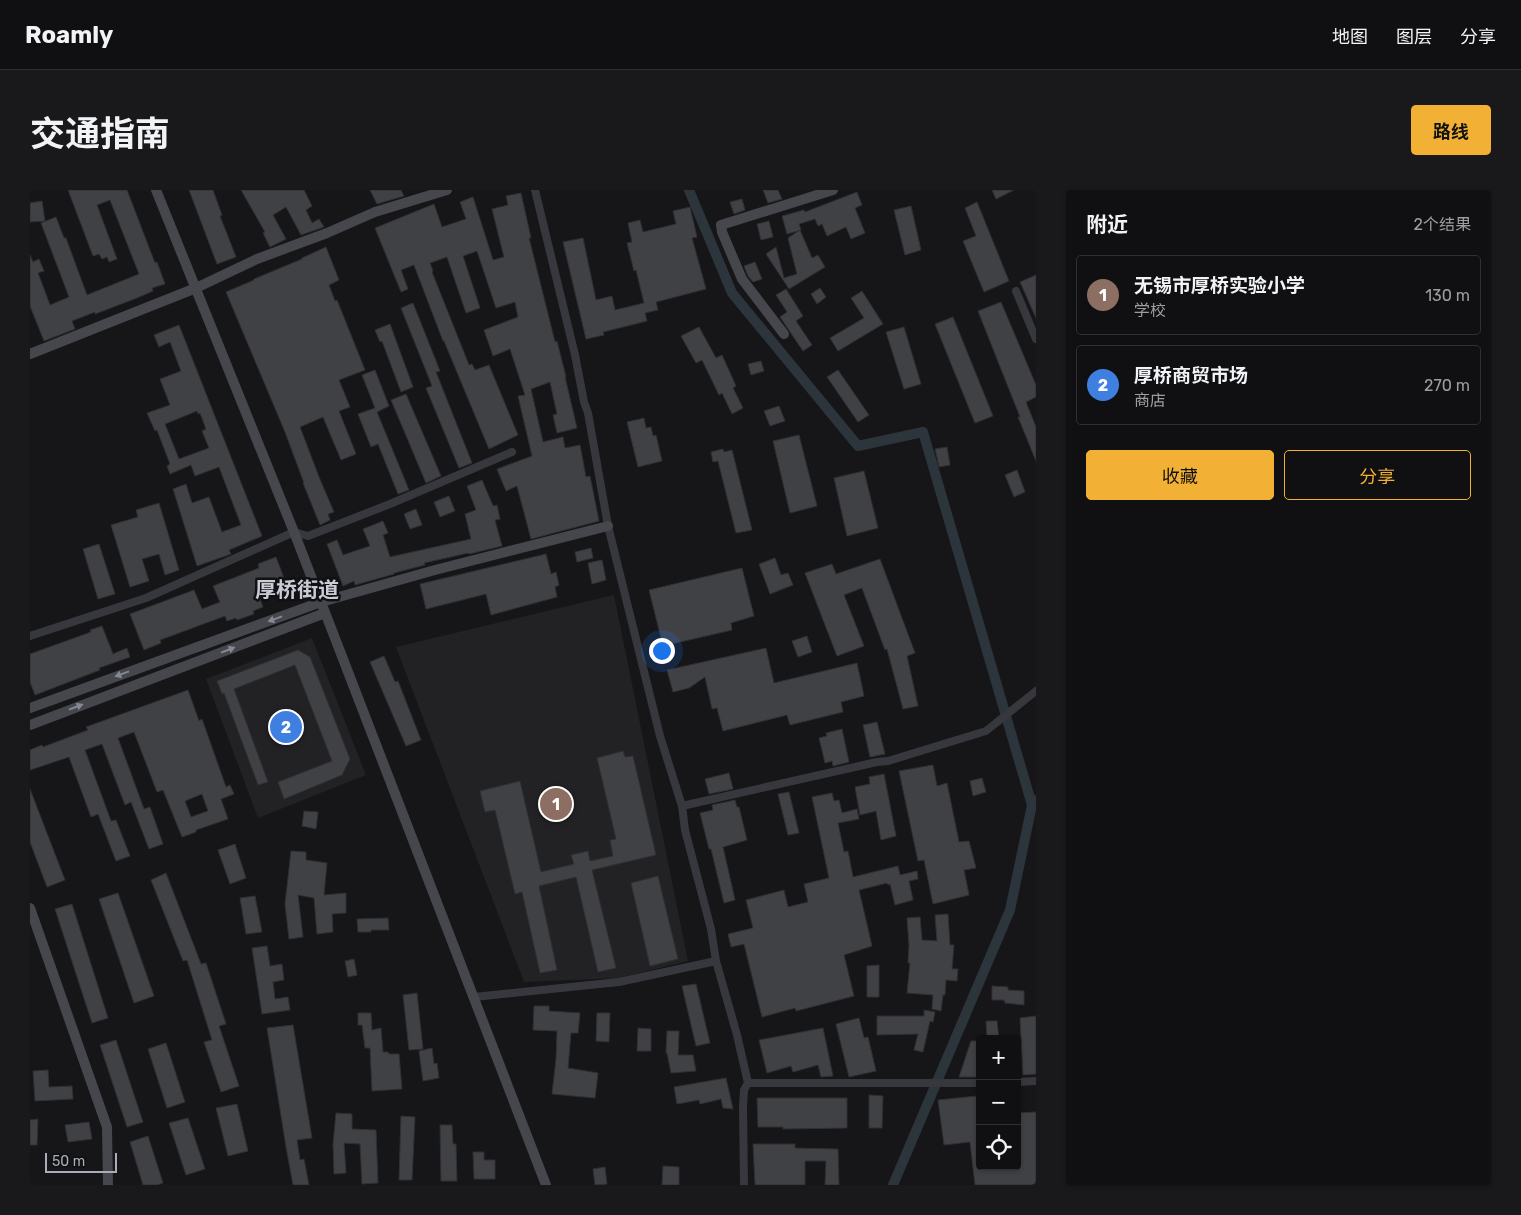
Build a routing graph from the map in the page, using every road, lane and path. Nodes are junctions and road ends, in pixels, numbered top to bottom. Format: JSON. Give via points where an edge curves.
{"nodes":[{"id":1,"x":156,"y":190,"type":"edge"},
{"id":2,"x":447,"y":190,"type":"edge"},
{"id":3,"x":535,"y":190,"type":"edge"},
{"id":4,"x":834,"y":190,"type":"edge"},
{"id":5,"x":196,"y":288,"type":"junction"},
{"id":6,"x":1016,"y":291,"type":"dead end"},
{"id":7,"x":784,"y":334,"type":"dead end"},
{"id":8,"x":1036,"y":340,"type":"edge"},
{"id":9,"x":30,"y":354,"type":"edge"},
{"id":10,"x":512,"y":452,"type":"dead end"},
{"id":11,"x":608,"y":526,"type":"junction"},
{"id":12,"x":294,"y":532,"type":"junction"},
{"id":13,"x":321,"y":602,"type":"junction"},
{"id":14,"x":325,"y":613,"type":"junction"},
{"id":15,"x":30,"y":636,"type":"edge"},
{"id":16,"x":1036,"y":691,"type":"edge"},
{"id":17,"x":30,"y":708,"type":"edge"},
{"id":18,"x":30,"y":725,"type":"edge"},
{"id":19,"x":682,"y":806,"type":"junction"},
{"id":20,"x":30,"y":908,"type":"edge"},
{"id":21,"x":716,"y":961,"type":"junction"},
{"id":22,"x":474,"y":998,"type":"junction"},
{"id":23,"x":1036,"y":1081,"type":"edge"},
{"id":24,"x":1021,"y":1082,"type":"edge"},
{"id":25,"x":748,"y":1083,"type":"junction"},
{"id":26,"x":976,"y":1083,"type":"edge"},
{"id":27,"x":108,"y":1185,"type":"edge"},
{"id":28,"x":546,"y":1185,"type":"edge"},
{"id":29,"x":744,"y":1185,"type":"edge"}],
"edges":[{"from":1,"to":5,"type":"street"},
{"from":2,"to":5,"type":"street","via":[[375,212],[257,259]]},
{"from":3,"to":11,"type":"street","via":[[588,413]]},
{"from":4,"to":7,"type":"street","via":[[722,225],[742,279]]},
{"from":5,"to":9,"type":"street"},
{"from":5,"to":12,"type":"street"},
{"from":6,"to":8,"type":"street"},
{"from":10,"to":12,"type":"street","via":[[308,536]]},
{"from":11,"to":13,"type":"street"},
{"from":11,"to":19,"type":"street","via":[[660,736]]},
{"from":12,"to":13,"type":"street"},
{"from":12,"to":15,"type":"street","via":[[146,598]]},
{"from":13,"to":14,"type":"street"},
{"from":13,"to":17,"type":"street","one_way":true},
{"from":18,"to":14,"type":"street","one_way":true},
{"from":14,"to":22,"type":"street"},
{"from":16,"to":19,"type":"street","via":[[986,731],[888,761]]},
{"from":19,"to":21,"type":"street"},
{"from":20,"to":27,"type":"street","via":[[107,1127]]},
{"from":21,"to":22,"type":"street","via":[[619,982]]},
{"from":21,"to":25,"type":"street"},
{"from":22,"to":28,"type":"street"},
{"from":23,"to":24,"type":"street"},
{"from":25,"to":26,"type":"street"},
{"from":25,"to":29,"type":"street","via":[[742,1107]]}]}
